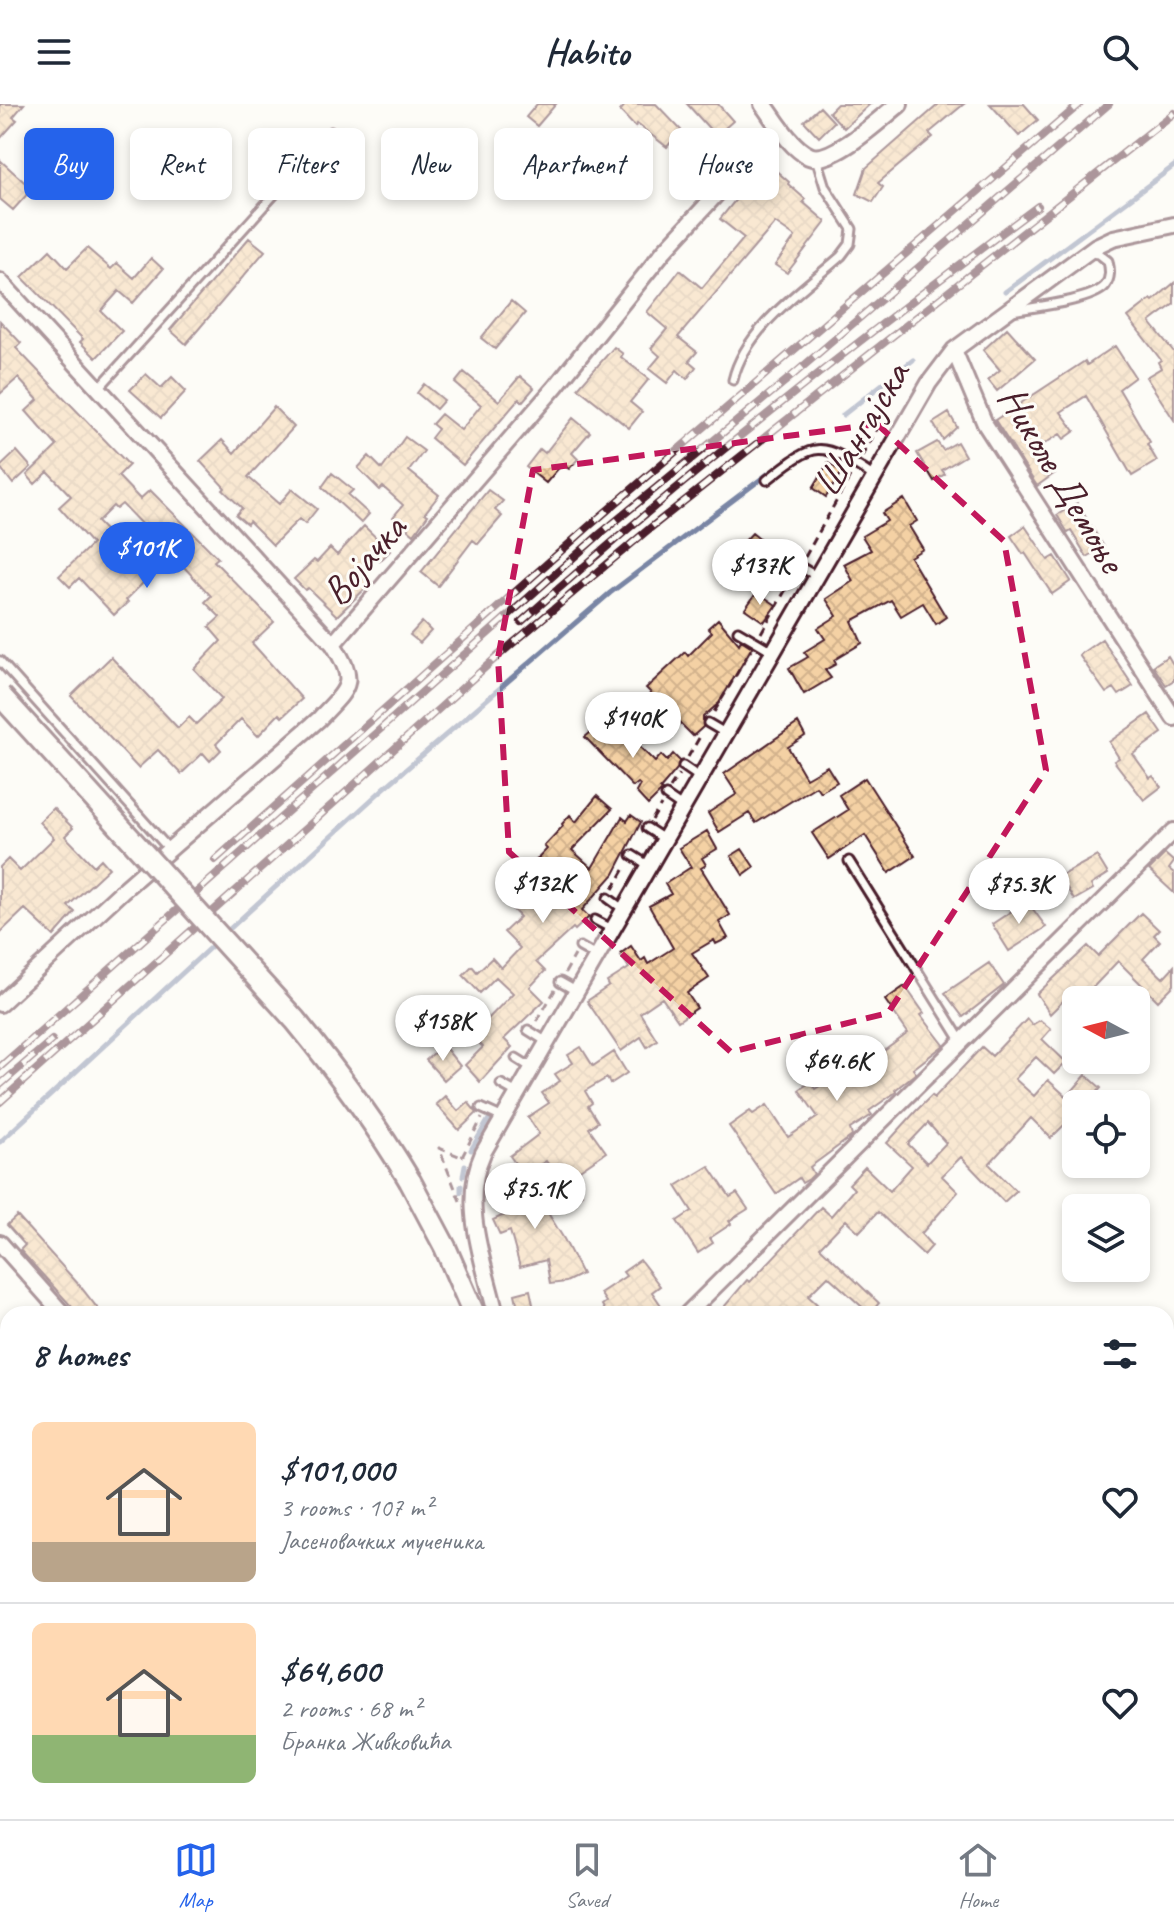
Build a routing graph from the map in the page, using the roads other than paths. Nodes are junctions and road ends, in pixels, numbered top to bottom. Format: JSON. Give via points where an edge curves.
{"nodes":[{"id":1,"x":763,"y":104,"type":"edge"},
{"id":2,"x":899,"y":104,"type":"edge"},
{"id":3,"x":781,"y":128,"type":"junction"},
{"id":4,"x":816,"y":158,"type":"junction"},
{"id":5,"x":269,"y":200,"type":"edge"},
{"id":6,"x":1174,"y":225,"type":"edge"},
{"id":7,"x":1082,"y":255,"type":"junction"},
{"id":8,"x":0,"y":281,"type":"edge"},
{"id":9,"x":1010,"y":312,"type":"junction"},
{"id":10,"x":954,"y":350,"type":"junction"},
{"id":11,"x":733,"y":380,"type":"dead end"},
{"id":12,"x":99,"y":388,"type":"junction"},
{"id":13,"x":873,"y":476,"type":"junction"},
{"id":14,"x":767,"y":480,"type":"dead end"},
{"id":15,"x":799,"y":566,"type":"road end"},
{"id":16,"x":816,"y":576,"type":"junction"},
{"id":17,"x":738,"y":631,"type":"dead end"},
{"id":18,"x":333,"y":644,"type":"junction"},
{"id":19,"x":772,"y":651,"type":"junction"},
{"id":20,"x":0,"y":661,"type":"edge"},
{"id":21,"x":0,"y":695,"type":"edge"},
{"id":22,"x":1174,"y":718,"type":"edge"},
{"id":23,"x":708,"y":723,"type":"road end"},
{"id":24,"x":725,"y":733,"type":"junction"},
{"id":25,"x":683,"y":766,"type":"road end"},
{"id":26,"x":699,"y":777,"type":"junction"},
{"id":27,"x":666,"y":796,"type":"road end"},
{"id":28,"x":682,"y":807,"type":"junction"},
{"id":29,"x":647,"y":828,"type":"road end"},
{"id":30,"x":1172,"y":838,"type":"edge"},
{"id":31,"x":664,"y":839,"type":"junction"},
{"id":32,"x":171,"y":850,"type":"junction"},
{"id":33,"x":632,"y":855,"type":"road end"},
{"id":34,"x":849,"y":861,"type":"dead end"},
{"id":35,"x":648,"y":865,"type":"junction"},
{"id":36,"x":608,"y":898,"type":"road end"},
{"id":37,"x":623,"y":909,"type":"junction"},
{"id":38,"x":595,"y":920,"type":"dead end"},
{"id":39,"x":612,"y":929,"type":"junction"},
{"id":40,"x":580,"y":947,"type":"road end"},
{"id":41,"x":596,"y":956,"type":"junction"},
{"id":42,"x":560,"y":982,"type":"road end"},
{"id":43,"x":576,"y":991,"type":"junction"},
{"id":44,"x":0,"y":1004,"type":"edge"},
{"id":45,"x":530,"y":1031,"type":"road end"},
{"id":46,"x":547,"y":1042,"type":"junction"},
{"id":47,"x":962,"y":1042,"type":"junction"},
{"id":48,"x":516,"y":1058,"type":"dead end"},
{"id":49,"x":532,"y":1068,"type":"junction"},
{"id":50,"x":501,"y":1084,"type":"dead end"},
{"id":51,"x":517,"y":1093,"type":"junction"},
{"id":52,"x":484,"y":1109,"type":"road end"},
{"id":53,"x":503,"y":1118,"type":"junction"},
{"id":54,"x":0,"y":1243,"type":"edge"},
{"id":55,"x":56,"y":1306,"type":"edge"},
{"id":56,"x":471,"y":1306,"type":"edge"},
{"id":57,"x":494,"y":1306,"type":"edge"},
{"id":58,"x":695,"y":1306,"type":"edge"}],
"edges":[{"from":1,"to":3,"type":"street"},
{"from":2,"to":4,"type":"street","via":[[831,156]]},
{"from":3,"to":4,"type":"street","via":[[806,155]]},
{"from":3,"to":18,"type":"street","name":"Војачка","via":[[664,251],[556,386]]},
{"from":4,"to":11,"type":"lane","via":[[825,187],[852,229],[850,244],[757,335],[737,363]]},
{"from":5,"to":12,"type":"lane"},
{"from":6,"to":7,"type":"street","name":"Шангајска","via":[[1113,238]]},
{"from":7,"to":9,"type":"street","name":"Шангајска"},
{"from":7,"to":9,"type":"lane","via":[[1093,253],[1108,261],[1110,276],[1103,288]]},
{"from":8,"to":12,"type":"street"},
{"from":9,"to":10,"type":"street","name":"Шангајска"},
{"from":10,"to":13,"type":"street","name":"Шангајска"},
{"from":10,"to":22,"type":"street","name":"Николе Демоње","via":[[985,424]]},
{"from":12,"to":18,"type":"street"},
{"from":13,"to":14,"type":"lane","via":[[831,451],[817,449],[805,451]]},
{"from":13,"to":16,"type":"street","name":"Шангајска"},
{"from":15,"to":16,"type":"lane"},
{"from":16,"to":19,"type":"street","name":"Шангајска"},
{"from":17,"to":19,"type":"lane"},
{"from":18,"to":32,"type":"street","name":"Војачка","via":[[349,672],[345,690]]},
{"from":19,"to":24,"type":"street","name":"Шангајска"},
{"from":20,"to":32,"type":"lane"},
{"from":21,"to":56,"type":"main road","bridge":true,"via":[[337,1070],[410,1181]]},
{"from":23,"to":24,"type":"lane"},
{"from":24,"to":26,"type":"street","name":"Шангајска"},
{"from":25,"to":26,"type":"lane"},
{"from":26,"to":28,"type":"street","name":"Шангајска"},
{"from":27,"to":28,"type":"lane"},
{"from":28,"to":31,"type":"street","name":"Шангајска"},
{"from":29,"to":31,"type":"lane"},
{"from":30,"to":47,"type":"street"},
{"from":31,"to":35,"type":"street","name":"Шангајска"},
{"from":32,"to":44,"type":"street","name":"Војачка"},
{"from":33,"to":35,"type":"lane"},
{"from":34,"to":47,"type":"lane"},
{"from":35,"to":37,"type":"street","name":"Шангајска"},
{"from":36,"to":37,"type":"lane"},
{"from":37,"to":39,"type":"street","name":"Шангајска"},
{"from":38,"to":39,"type":"lane"},
{"from":39,"to":41,"type":"street","name":"Шангајска"},
{"from":40,"to":41,"type":"lane"},
{"from":41,"to":43,"type":"street","name":"Шангајска"},
{"from":42,"to":43,"type":"lane"},
{"from":43,"to":46,"type":"street","name":"Шангајска"},
{"from":45,"to":46,"type":"lane"},
{"from":46,"to":49,"type":"street","name":"Шангајска"},
{"from":47,"to":58,"type":"street"},
{"from":48,"to":49,"type":"lane"},
{"from":49,"to":51,"type":"street","name":"Шангајска"},
{"from":50,"to":51,"type":"lane"},
{"from":51,"to":53,"type":"street","name":"Шангајска"},
{"from":52,"to":53,"type":"lane"},
{"from":53,"to":57,"type":"street","name":"Шангајска","via":[[478,1164],[473,1186]]},
{"from":54,"to":55,"type":"street"}]}
